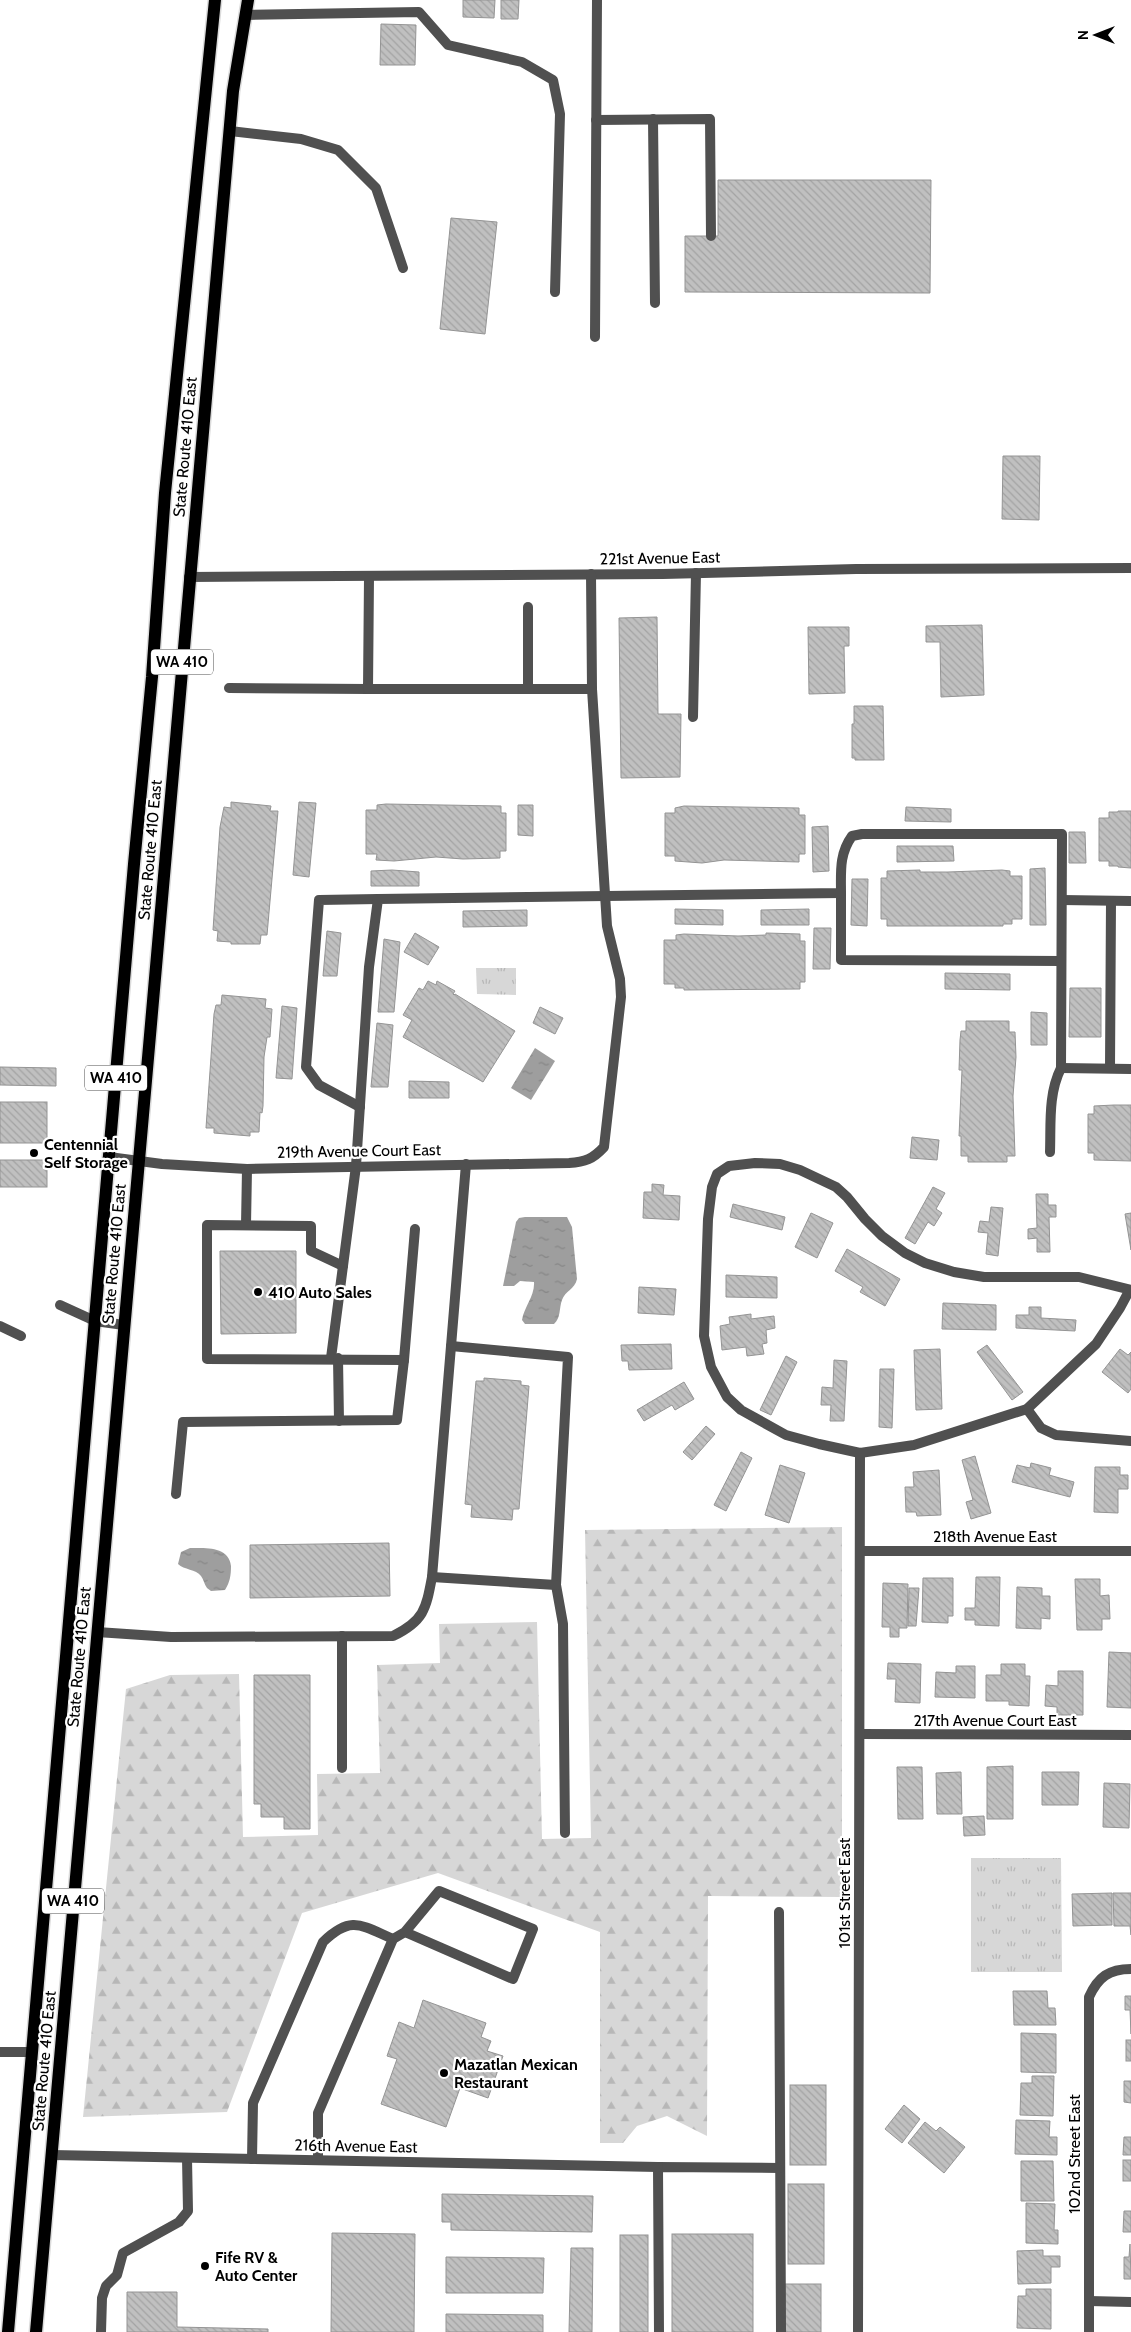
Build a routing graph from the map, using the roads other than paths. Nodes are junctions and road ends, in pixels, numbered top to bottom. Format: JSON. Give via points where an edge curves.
{"nodes":[{"id":1,"x":215,"y":0,"type":"edge"},
{"id":2,"x":248,"y":0,"type":"edge"},
{"id":3,"x":597,"y":0,"type":"edge"},
{"id":4,"x":245,"y":15,"type":"junction"},
{"id":5,"x":653,"y":119,"type":"junction"},
{"id":6,"x":596,"y":120,"type":"junction"},
{"id":7,"x":230,"y":131,"type":"junction"},
{"id":8,"x":710,"y":236,"type":"dead end"},
{"id":9,"x":403,"y":268,"type":"dead end"},
{"id":10,"x":555,"y":292,"type":"dead end"},
{"id":11,"x":654,"y":303,"type":"dead end"},
{"id":12,"x":595,"y":337,"type":"dead end"},
{"id":13,"x":1131,"y":568,"type":"edge"},
{"id":14,"x":696,"y":573,"type":"junction"},
{"id":15,"x":591,"y":574,"type":"junction"},
{"id":16,"x":189,"y":577,"type":"junction"},
{"id":17,"x":369,"y":577,"type":"junction"},
{"id":18,"x":528,"y":607,"type":"dead end"},
{"id":19,"x":230,"y":688,"type":"dead end"},
{"id":20,"x":528,"y":688,"type":"junction"},
{"id":21,"x":368,"y":689,"type":"junction"},
{"id":22,"x":592,"y":689,"type":"junction"},
{"id":23,"x":693,"y":717,"type":"dead end"},
{"id":24,"x":841,"y":893,"type":"junction"},
{"id":25,"x":606,"y":896,"type":"junction"},
{"id":26,"x":378,"y":899,"type":"junction"},
{"id":27,"x":1062,"y":900,"type":"junction"},
{"id":28,"x":1111,"y":901,"type":"junction"},
{"id":29,"x":1131,"y":901,"type":"edge"},
{"id":30,"x":1061,"y":961,"type":"junction"},
{"id":31,"x":1061,"y":1068,"type":"junction"},
{"id":32,"x":1110,"y":1068,"type":"junction"},
{"id":33,"x":1131,"y":1068,"type":"edge"},
{"id":34,"x":360,"y":1107,"type":"junction"},
{"id":35,"x":1050,"y":1152,"type":"dead end"},
{"id":36,"x":109,"y":1157,"type":"junction"},
{"id":37,"x":138,"y":1161,"type":"junction"},
{"id":38,"x":466,"y":1164,"type":"junction"},
{"id":39,"x":356,"y":1166,"type":"junction"},
{"id":40,"x":247,"y":1169,"type":"junction"},
{"id":41,"x":246,"y":1225,"type":"junction"},
{"id":42,"x":415,"y":1229,"type":"dead end"},
{"id":43,"x":343,"y":1266,"type":"junction"},
{"id":44,"x":1130,"y":1291,"type":"edge"},
{"id":45,"x":60,"y":1305,"type":"dead end"},
{"id":46,"x":95,"y":1321,"type":"junction"},
{"id":47,"x":124,"y":1325,"type":"junction"},
{"id":48,"x":0,"y":1326,"type":"edge"},
{"id":49,"x":22,"y":1336,"type":"dead end"},
{"id":50,"x":451,"y":1346,"type":"junction"},
{"id":51,"x":335,"y":1358,"type":"junction"},
{"id":52,"x":404,"y":1360,"type":"junction"},
{"id":53,"x":1027,"y":1409,"type":"junction"},
{"id":54,"x":339,"y":1421,"type":"junction"},
{"id":55,"x":1131,"y":1441,"type":"edge"},
{"id":56,"x":860,"y":1453,"type":"junction"},
{"id":57,"x":176,"y":1494,"type":"dead end"},
{"id":58,"x":860,"y":1551,"type":"junction"},
{"id":59,"x":1131,"y":1551,"type":"edge"},
{"id":60,"x":432,"y":1577,"type":"junction"},
{"id":61,"x":556,"y":1585,"type":"junction"},
{"id":62,"x":97,"y":1632,"type":"junction"},
{"id":63,"x":342,"y":1636,"type":"junction"},
{"id":64,"x":860,"y":1734,"type":"junction"},
{"id":65,"x":1131,"y":1735,"type":"edge"},
{"id":66,"x":342,"y":1768,"type":"dead end"},
{"id":67,"x":565,"y":1833,"type":"dead end"},
{"id":68,"x":779,"y":1912,"type":"dead end"},
{"id":69,"x":405,"y":1932,"type":"junction"},
{"id":70,"x":394,"y":1939,"type":"junction"},
{"id":71,"x":1131,"y":1969,"type":"edge"},
{"id":72,"x":0,"y":2052,"type":"edge"},
{"id":73,"x":32,"y":2052,"type":"junction"},
{"id":74,"x":52,"y":2155,"type":"junction"},
{"id":75,"x":187,"y":2158,"type":"junction"},
{"id":76,"x":252,"y":2159,"type":"junction"},
{"id":77,"x":318,"y":2160,"type":"junction"},
{"id":78,"x":658,"y":2167,"type":"junction"},
{"id":79,"x":780,"y":2168,"type":"junction"},
{"id":80,"x":1089,"y":2301,"type":"junction"},
{"id":81,"x":1131,"y":2302,"type":"edge"},
{"id":82,"x":8,"y":2332,"type":"edge"},
{"id":83,"x":36,"y":2332,"type":"edge"},
{"id":84,"x":101,"y":2332,"type":"edge"},
{"id":85,"x":659,"y":2332,"type":"edge"},
{"id":86,"x":781,"y":2332,"type":"edge"},
{"id":87,"x":858,"y":2332,"type":"edge"},
{"id":88,"x":1089,"y":2332,"type":"edge"}],
"edges":[{"from":1,"to":36,"type":"main road","name":"State Route 410 East","number":"WA 410","via":[[165,493],[152,677]]},
{"from":2,"to":4,"type":"main road","name":"State Route 410 East","number":"WA 410"},
{"from":3,"to":6,"type":"street"},
{"from":4,"to":7,"type":"main road","name":"State Route 410 East","number":"WA 410"},
{"from":4,"to":10,"type":"street","via":[[419,12],[448,44],[522,62],[553,80],[560,114]]},
{"from":5,"to":6,"type":"street"},
{"from":5,"to":8,"type":"street","via":[[710,119]]},
{"from":5,"to":11,"type":"street"},
{"from":6,"to":12,"type":"street"},
{"from":7,"to":9,"type":"street","via":[[301,138],[338,150],[376,188]]},
{"from":7,"to":16,"type":"main road","name":"State Route 410 East","number":"WA 410"},
{"from":13,"to":14,"type":"street","name":"221st Avenue East","via":[[856,568]]},
{"from":14,"to":15,"type":"street","name":"221st Avenue East"},
{"from":14,"to":23,"type":"street"},
{"from":15,"to":17,"type":"street","name":"221st Avenue East"},
{"from":15,"to":22,"type":"street"},
{"from":16,"to":17,"type":"street","name":"221st Avenue East"},
{"from":16,"to":37,"type":"main road","name":"State Route 410 East","number":"WA 410"},
{"from":17,"to":21,"type":"street"},
{"from":18,"to":20,"type":"street"},
{"from":19,"to":21,"type":"street"},
{"from":20,"to":21,"type":"street"},
{"from":20,"to":22,"type":"street"},
{"from":22,"to":25,"type":"street"},
{"from":24,"to":25,"type":"street"},
{"from":24,"to":27,"type":"street","via":[[841,857],[852,836],[1062,834]]},
{"from":24,"to":30,"type":"street","via":[[841,960]]},
{"from":25,"to":26,"type":"street"},
{"from":25,"to":38,"type":"street","name":"219th Avenue Court East","via":[[607,926],[620,979],[621,1010],[604,1147],[584,1162]]},
{"from":26,"to":34,"type":"street","via":[[369,967]]},
{"from":26,"to":34,"type":"street","via":[[319,900],[306,1067],[319,1085]]},
{"from":27,"to":28,"type":"street"},
{"from":27,"to":30,"type":"street"},
{"from":28,"to":29,"type":"street"},
{"from":28,"to":32,"type":"street"},
{"from":30,"to":31,"type":"street"},
{"from":31,"to":32,"type":"street"},
{"from":31,"to":35,"type":"street","via":[[1052,1095]]},
{"from":32,"to":33,"type":"street"},
{"from":34,"to":39,"type":"street"},
{"from":36,"to":37,"type":"street","name":"219th Avenue Court East"},
{"from":36,"to":46,"type":"main road","name":"State Route 410 East","number":"WA 410"},
{"from":37,"to":40,"type":"street","name":"219th Avenue Court East"},
{"from":37,"to":47,"type":"main road","name":"State Route 410 East","number":"WA 410"},
{"from":38,"to":39,"type":"street","name":"219th Avenue Court East"},
{"from":38,"to":50,"type":"street"},
{"from":39,"to":40,"type":"street","name":"219th Avenue Court East"},
{"from":39,"to":43,"type":"street"},
{"from":40,"to":41,"type":"street"},
{"from":41,"to":43,"type":"street","via":[[311,1226],[311,1251]]},
{"from":41,"to":51,"type":"street","via":[[207,1225],[207,1359]]},
{"from":42,"to":52,"type":"street"},
{"from":43,"to":51,"type":"street"},
{"from":44,"to":53,"type":"street","via":[[1096,1344]]},
{"from":44,"to":56,"type":"street","via":[[1079,1276],[984,1276],[954,1272],[925,1263],[882,1236],[836,1187],[780,1164],[729,1166],[717,1174],[712,1187],[707,1239],[704,1336],[710,1367],[727,1397],[741,1410],[786,1435]]},
{"from":45,"to":46,"type":"street"},
{"from":46,"to":47,"type":"street"},
{"from":46,"to":73,"type":"main road","name":"State Route 410 East","number":"WA 410"},
{"from":47,"to":62,"type":"main road","name":"State Route 410 East","number":"WA 410"},
{"from":48,"to":49,"type":"street"},
{"from":50,"to":60,"type":"street"},
{"from":50,"to":61,"type":"street","via":[[568,1357]]},
{"from":51,"to":52,"type":"street"},
{"from":51,"to":54,"type":"street"},
{"from":52,"to":54,"type":"street","via":[[397,1420]]},
{"from":53,"to":55,"type":"street","via":[[1040,1428],[1056,1435]]},
{"from":53,"to":56,"type":"street","via":[[937,1439]]},
{"from":54,"to":57,"type":"street","via":[[183,1422]]},
{"from":56,"to":58,"type":"street","name":"101st Street East"},
{"from":58,"to":59,"type":"street","name":"218th Avenue East"},
{"from":58,"to":64,"type":"street","name":"101st Street East"},
{"from":60,"to":61,"type":"street"},
{"from":60,"to":63,"type":"street","via":[[427,1603],[414,1626],[394,1636]]},
{"from":61,"to":67,"type":"street","via":[[563,1624]]},
{"from":62,"to":63,"type":"street","via":[[171,1637]]},
{"from":62,"to":74,"type":"main road","name":"State Route 410 East","number":"WA 410"},
{"from":63,"to":66,"type":"street"},
{"from":64,"to":65,"type":"street","name":"217th Avenue Court East"},
{"from":64,"to":87,"type":"street","name":"101st Street East"},
{"from":68,"to":79,"type":"street"},
{"from":69,"to":69,"type":"street","via":[[513,1979],[533,1928],[439,1892]]},
{"from":69,"to":70,"type":"street"},
{"from":70,"to":76,"type":"street","via":[[353,1924],[336,1928],[323,1942],[253,2103]]},
{"from":70,"to":77,"type":"street","via":[[318,2112]]},
{"from":71,"to":80,"type":"street","name":"102nd Street East","via":[[1110,1972],[1099,1980],[1089,1997]]},
{"from":72,"to":73,"type":"street"},
{"from":73,"to":82,"type":"main road","name":"State Route 410 East","number":"WA 410"},
{"from":74,"to":75,"type":"street","name":"216th Avenue East"},
{"from":74,"to":83,"type":"main road","name":"State Route 410 East","number":"WA 410"},
{"from":75,"to":76,"type":"street","name":"216th Avenue East"},
{"from":75,"to":84,"type":"street","via":[[188,2211],[179,2222],[123,2253],[116,2275],[106,2286],[102,2298]]},
{"from":76,"to":77,"type":"street","name":"216th Avenue East"},
{"from":77,"to":78,"type":"street","name":"216th Avenue East"},
{"from":78,"to":79,"type":"street","name":"216th Avenue East"},
{"from":78,"to":85,"type":"street"},
{"from":79,"to":86,"type":"street"},
{"from":80,"to":81,"type":"street"},
{"from":80,"to":88,"type":"street","name":"102nd Street East"}]}
